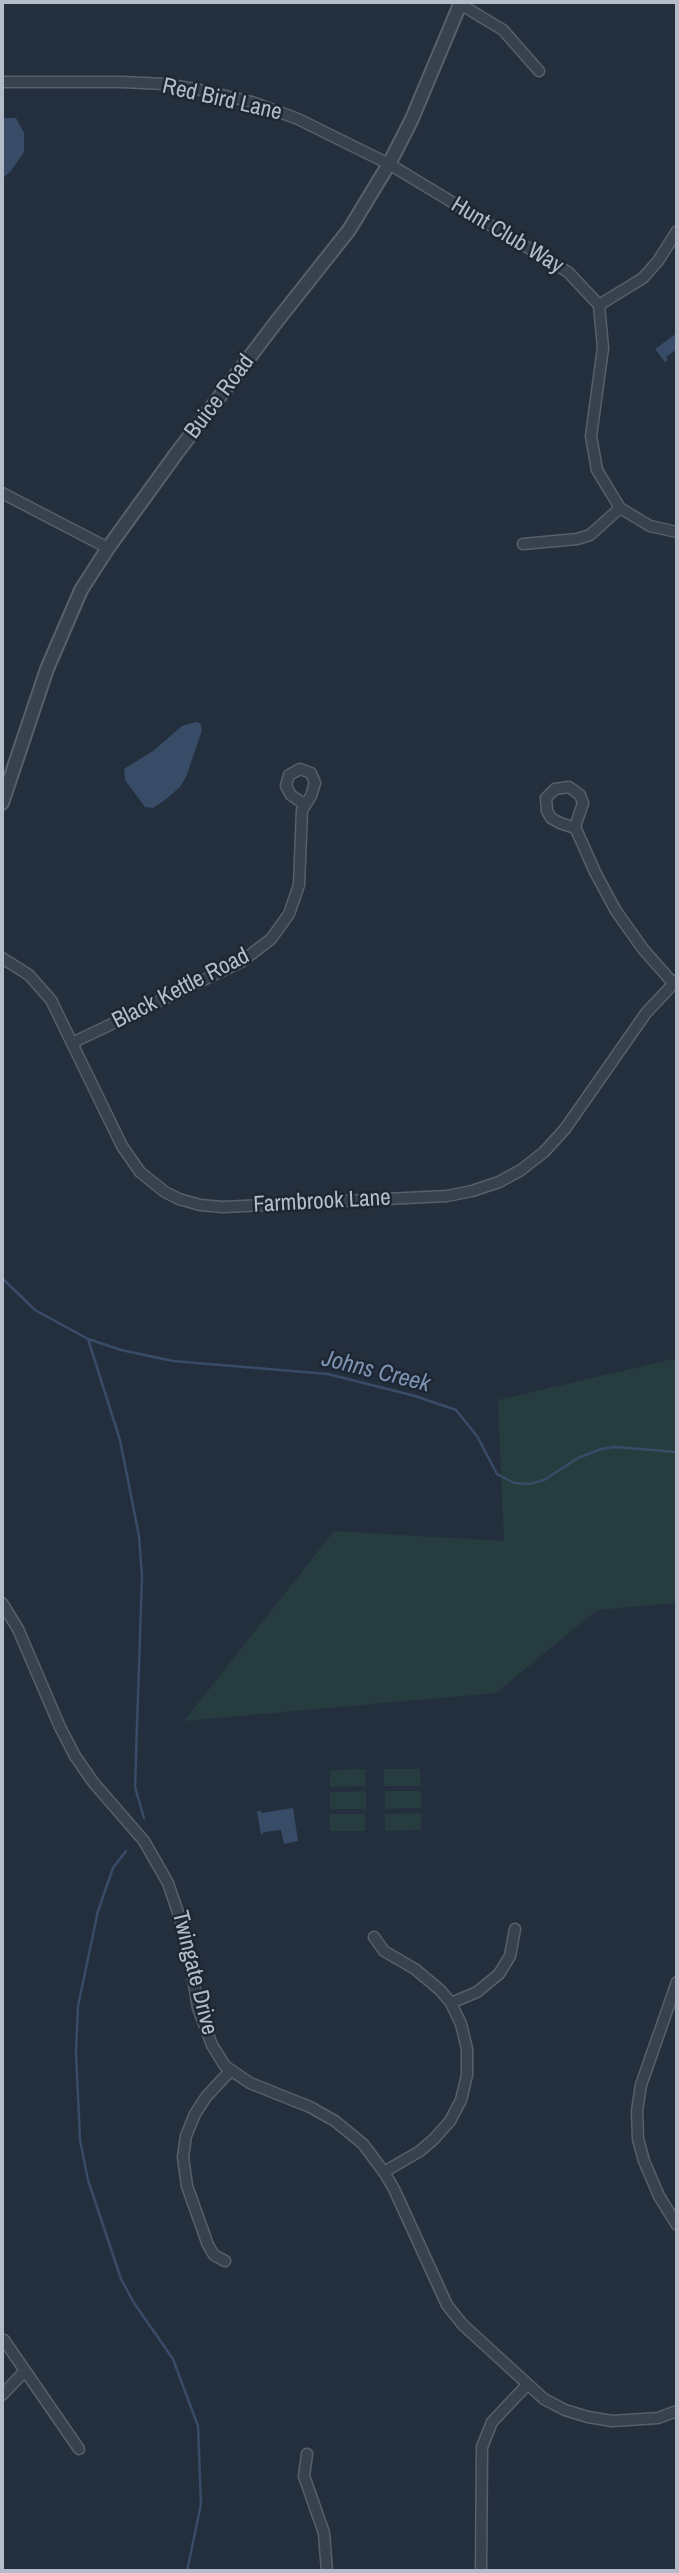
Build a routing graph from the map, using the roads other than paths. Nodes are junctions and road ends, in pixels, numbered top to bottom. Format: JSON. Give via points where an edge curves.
{"nodes":[{"id":1,"x":461,"y":3,"type":"edge"},
{"id":2,"x":539,"y":71,"type":"dead end"},
{"id":3,"x":2,"y":82,"type":"edge"},
{"id":4,"x":389,"y":164,"type":"junction"},
{"id":5,"x":677,"y":234,"type":"edge"},
{"id":6,"x":599,"y":305,"type":"junction"},
{"id":7,"x":2,"y":494,"type":"edge"},
{"id":8,"x":620,"y":508,"type":"junction"},
{"id":9,"x":677,"y":533,"type":"edge"},
{"id":10,"x":523,"y":544,"type":"dead end"},
{"id":11,"x":108,"y":548,"type":"junction"},
{"id":12,"x":2,"y":800,"type":"edge"},
{"id":13,"x":304,"y":804,"type":"dead end"},
{"id":14,"x":575,"y":828,"type":"junction"},
{"id":15,"x":2,"y":958,"type":"edge"},
{"id":16,"x":675,"y":982,"type":"edge"},
{"id":17,"x":72,"y":1043,"type":"junction"},
{"id":18,"x":2,"y":1603,"type":"edge"},
{"id":19,"x":515,"y":1929,"type":"dead end"},
{"id":20,"x":374,"y":1937,"type":"dead end"},
{"id":21,"x":677,"y":1982,"type":"edge"},
{"id":22,"x":450,"y":2003,"type":"junction"},
{"id":23,"x":231,"y":2070,"type":"junction"},
{"id":24,"x":384,"y":2172,"type":"junction"},
{"id":25,"x":677,"y":2225,"type":"edge"},
{"id":26,"x":225,"y":2261,"type":"dead end"},
{"id":27,"x":4,"y":2340,"type":"dead end"},
{"id":28,"x":25,"y":2371,"type":"junction"},
{"id":29,"x":526,"y":2386,"type":"junction"},
{"id":30,"x":2,"y":2395,"type":"edge"},
{"id":31,"x":677,"y":2411,"type":"edge"},
{"id":32,"x":79,"y":2449,"type":"dead end"},
{"id":33,"x":307,"y":2454,"type":"dead end"},
{"id":34,"x":327,"y":2571,"type":"edge"},
{"id":35,"x":481,"y":2571,"type":"edge"}],
"edges":[{"from":1,"to":2,"type":"street","via":[[503,30]]},
{"from":1,"to":4,"type":"street","name":"Buice Road"},
{"from":3,"to":4,"type":"street","name":"Red Bird Lane","via":[[124,82],[196,89],[298,119]]},
{"from":4,"to":6,"type":"street","name":"Hunt Club Way","via":[[568,272]]},
{"from":4,"to":11,"type":"street","name":"Buice Road","via":[[349,230]]},
{"from":5,"to":6,"type":"street","via":[[643,278]]},
{"from":6,"to":8,"type":"street","via":[[603,348],[592,436],[594,456],[602,482]]},
{"from":7,"to":11,"type":"street"},
{"from":8,"to":9,"type":"street","via":[[650,526]]},
{"from":8,"to":10,"type":"street","via":[[578,539]]},
{"from":11,"to":12,"type":"street","name":"Buice Road","via":[[59,638]]},
{"from":13,"to":17,"type":"street","name":"Black Kettle Road","via":[[299,885],[289,914],[271,939],[241,962]]},
{"from":14,"to":14,"type":"street","via":[[583,803],[580,795],[569,787],[555,789],[547,798],[547,811],[560,823]]},
{"from":14,"to":16,"type":"street","via":[[616,911],[643,949]]},
{"from":15,"to":17,"type":"street","name":"Farmbrook Lane","via":[[42,988]]},
{"from":16,"to":17,"type":"street","name":"Farmbrook Lane","via":[[646,1013],[544,1152],[499,1182],[447,1196],[223,1208],[179,1199],[151,1182],[130,1159]]},
{"from":18,"to":23,"type":"street","name":"Twingate Drive","via":[[75,1756],[144,1841],[168,1883],[186,1936],[202,2022]]},
{"from":19,"to":22,"type":"street","via":[[510,1956],[499,1974],[477,1992]]},
{"from":20,"to":22,"type":"street","via":[[384,1951],[428,1978]]},
{"from":21,"to":25,"type":"street","via":[[636,2111],[644,2161]]},
{"from":22,"to":24,"type":"street","via":[[467,2049],[461,2100],[434,2139]]},
{"from":23,"to":24,"type":"street","name":"Twingate Drive","via":[[335,2120],[363,2144]]},
{"from":23,"to":26,"type":"street","via":[[195,2114],[183,2157],[187,2186],[208,2245]]},
{"from":24,"to":29,"type":"street","name":"Twingate Drive","via":[[447,2305]]},
{"from":27,"to":28,"type":"street"},
{"from":28,"to":30,"type":"street"},
{"from":28,"to":32,"type":"street"},
{"from":29,"to":31,"type":"street","name":"Twingate Drive","via":[[565,2410],[588,2417],[634,2421]]},
{"from":29,"to":35,"type":"street","via":[[492,2423],[482,2447]]},
{"from":33,"to":34,"type":"street","via":[[304,2476],[324,2533]]}]}
